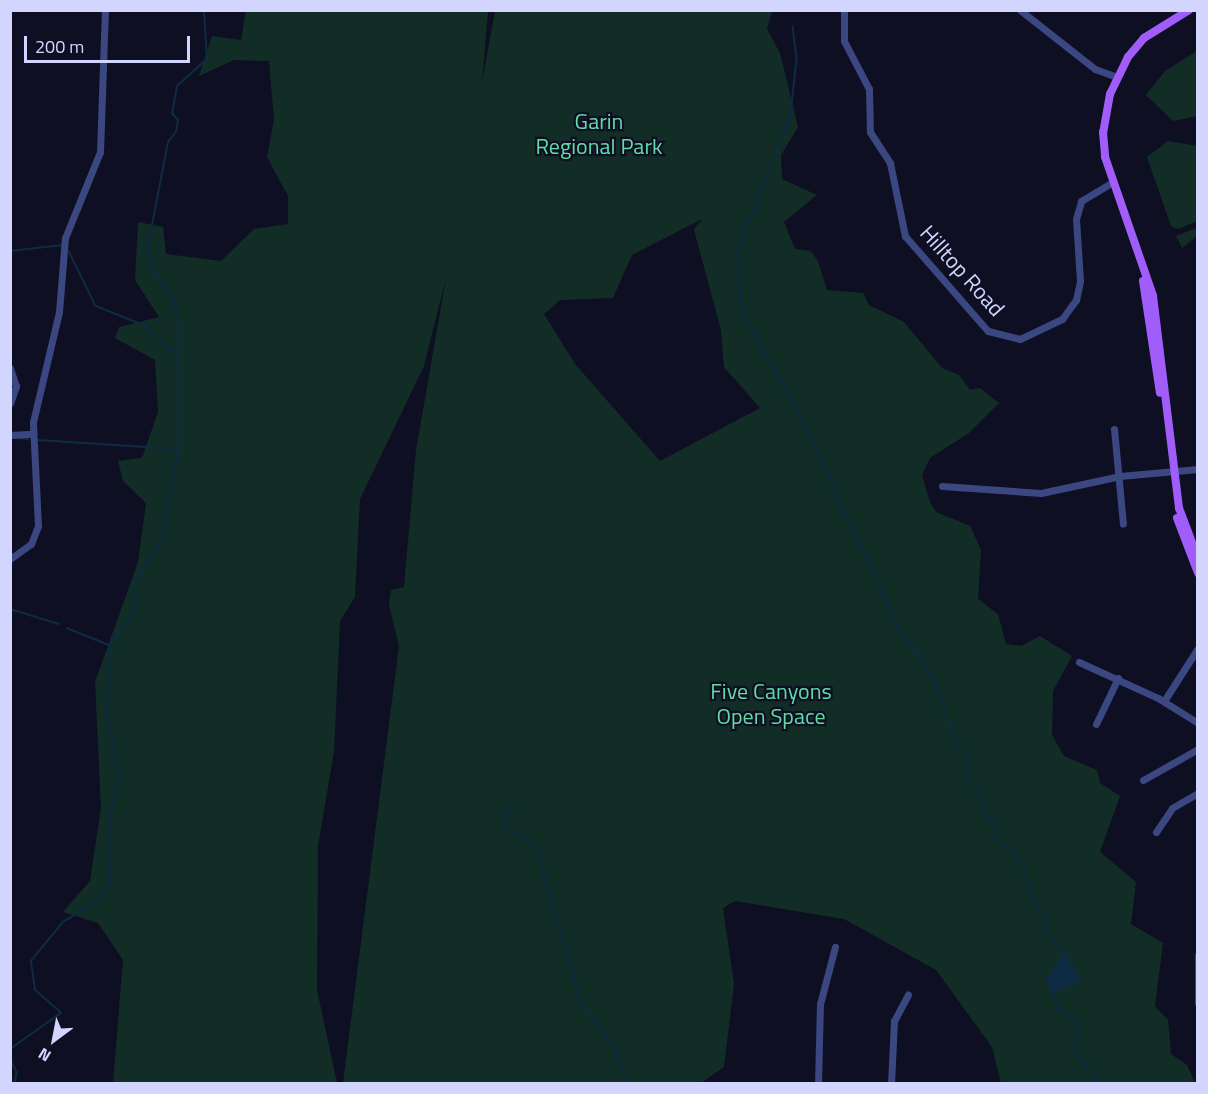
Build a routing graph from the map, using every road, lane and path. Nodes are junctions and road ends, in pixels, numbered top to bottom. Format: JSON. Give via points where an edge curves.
{"nodes":[{"id":1,"x":105,"y":10,"type":"edge"},
{"id":2,"x":844,"y":10,"type":"edge"},
{"id":3,"x":1020,"y":10,"type":"edge"},
{"id":4,"x":1189,"y":10,"type":"edge"},
{"id":5,"x":1116,"y":77,"type":"junction"},
{"id":6,"x":1113,"y":182,"type":"junction"},
{"id":7,"x":10,"y":368,"type":"edge"},
{"id":8,"x":10,"y":403,"type":"edge"},
{"id":9,"x":1114,"y":429,"type":"dead end"},
{"id":10,"x":32,"y":434,"type":"junction"},
{"id":11,"x":10,"y":435,"type":"edge"},
{"id":12,"x":1197,"y":469,"type":"edge"},
{"id":13,"x":1170,"y":472,"type":"junction"},
{"id":14,"x":1119,"y":476,"type":"junction"},
{"id":15,"x":942,"y":486,"type":"dead end"},
{"id":16,"x":1123,"y":524,"type":"dead end"},
{"id":17,"x":1197,"y":558,"type":"edge"},
{"id":18,"x":10,"y":559,"type":"edge"},
{"id":19,"x":1197,"y":573,"type":"edge"},
{"id":20,"x":1197,"y":648,"type":"edge"},
{"id":21,"x":1079,"y":662,"type":"dead end"},
{"id":22,"x":1118,"y":678,"type":"junction"},
{"id":23,"x":1164,"y":701,"type":"junction"},
{"id":24,"x":1197,"y":723,"type":"edge"},
{"id":25,"x":1096,"y":724,"type":"dead end"},
{"id":26,"x":1197,"y":749,"type":"edge"},
{"id":27,"x":1143,"y":780,"type":"dead end"},
{"id":28,"x":1197,"y":793,"type":"edge"},
{"id":29,"x":1156,"y":832,"type":"dead end"},
{"id":30,"x":835,"y":947,"type":"dead end"},
{"id":31,"x":1197,"y":955,"type":"edge"},
{"id":32,"x":908,"y":995,"type":"dead end"},
{"id":33,"x":1197,"y":1003,"type":"edge"},
{"id":34,"x":818,"y":1083,"type":"edge"},
{"id":35,"x":891,"y":1083,"type":"edge"}],
"edges":[{"from":1,"to":10,"type":"street","via":[[100,152],[65,238],[60,310]]},
{"from":2,"to":6,"type":"street","name":"Hilltop Road","via":[[844,41],[868,89],[870,132],[890,164],[905,236],[988,331],[1020,339],[1062,319],[1076,300],[1080,281],[1077,219],[1081,201]]},
{"from":3,"to":5,"type":"street","via":[[1095,69]]},
{"from":4,"to":5,"type":"main road","via":[[1144,38]]},
{"from":5,"to":6,"type":"main road","via":[[1103,132]]},
{"from":6,"to":13,"type":"main road","via":[[1144,272]]},
{"from":7,"to":8,"type":"street","via":[[16,386]]},
{"from":9,"to":14,"type":"street"},
{"from":10,"to":11,"type":"street"},
{"from":10,"to":18,"type":"street","via":[[38,526],[31,544]]},
{"from":12,"to":13,"type":"street"},
{"from":13,"to":14,"type":"street"},
{"from":13,"to":17,"type":"main road"},
{"from":13,"to":19,"type":"main road","via":[[1182,535]]},
{"from":14,"to":15,"type":"street","via":[[1041,493]]},
{"from":14,"to":16,"type":"street"},
{"from":20,"to":23,"type":"street"},
{"from":21,"to":22,"type":"street"},
{"from":22,"to":23,"type":"street"},
{"from":22,"to":25,"type":"street"},
{"from":23,"to":24,"type":"street"},
{"from":26,"to":27,"type":"street"},
{"from":28,"to":29,"type":"street","via":[[1172,808]]},
{"from":30,"to":34,"type":"street","via":[[820,1004]]},
{"from":31,"to":33,"type":"street"},
{"from":32,"to":35,"type":"street","via":[[894,1021]]}]}
